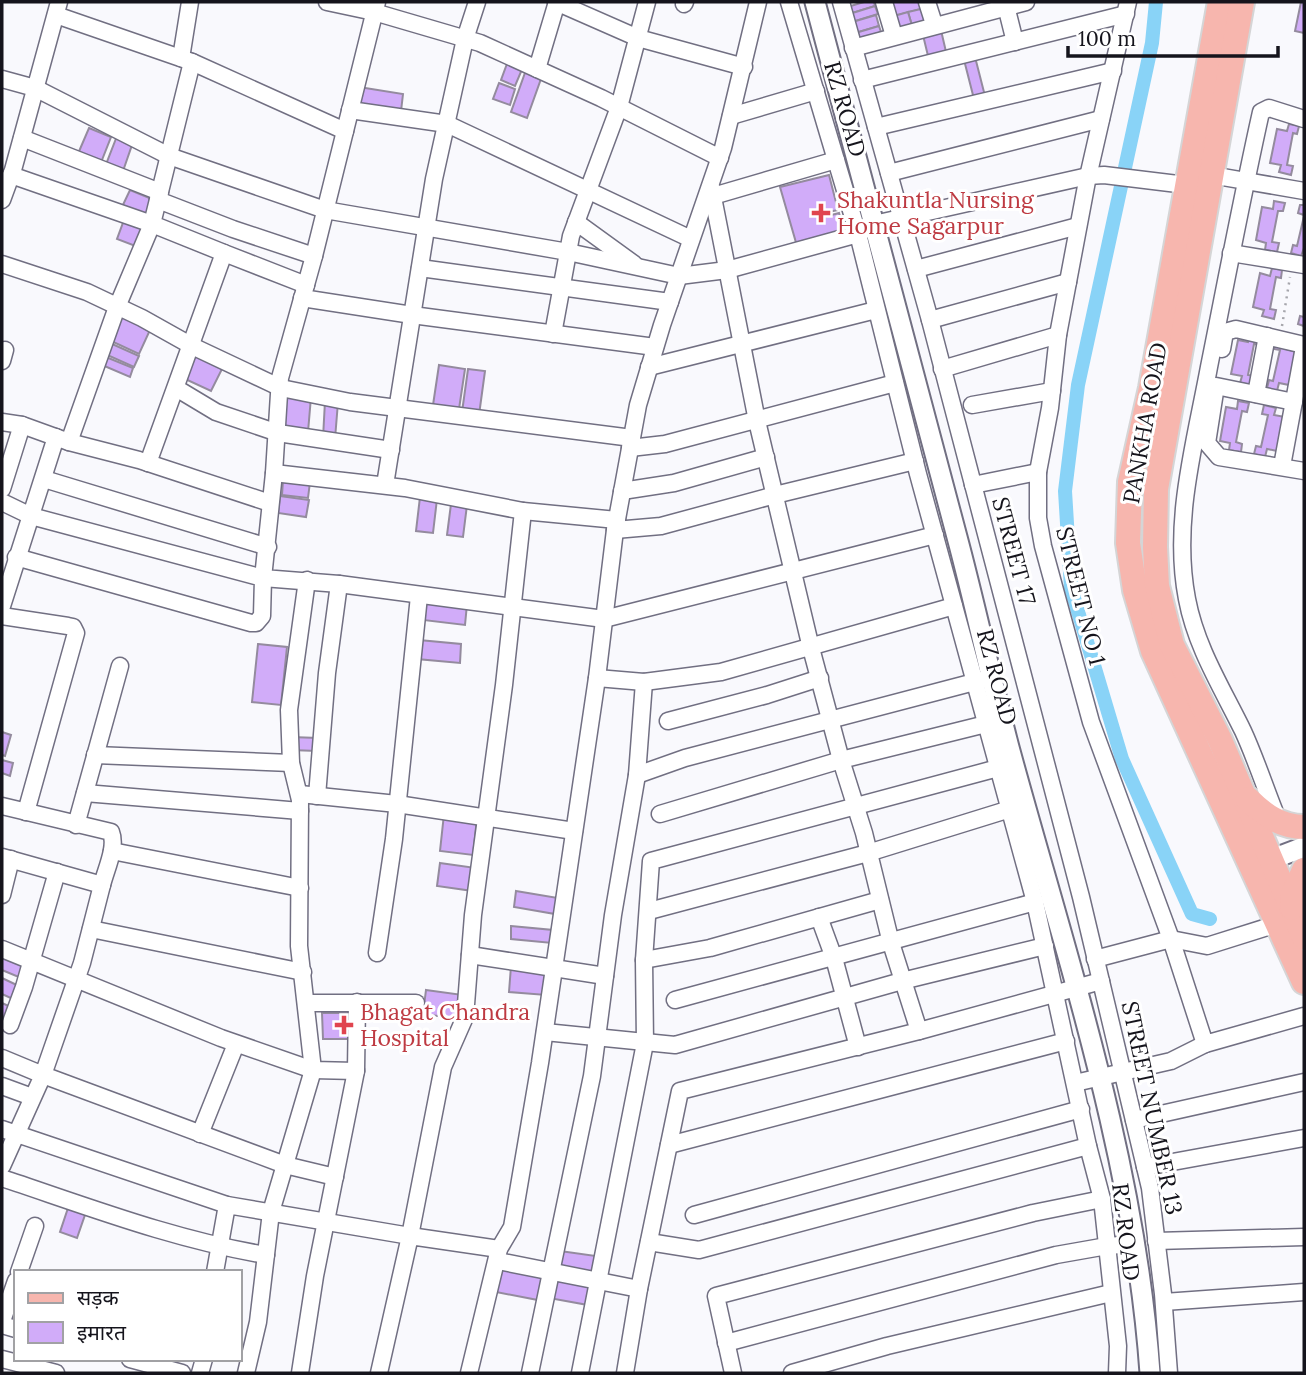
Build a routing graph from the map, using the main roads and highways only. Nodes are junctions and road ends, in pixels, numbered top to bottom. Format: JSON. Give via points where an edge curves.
{"nodes":[{"id":1,"x":1220,"y":2,"type":"edge"},
{"id":2,"x":1242,"y":2,"type":"edge"},
{"id":3,"x":1304,"y":828,"type":"edge"},
{"id":4,"x":1261,"y":848,"type":"junction"},
{"id":5,"x":1304,"y":870,"type":"edge"},
{"id":6,"x":1285,"y":916,"type":"junction"},
{"id":7,"x":1304,"y":937,"type":"edge"},
{"id":8,"x":1304,"y":982,"type":"edge"}],
"edges":[{"from":1,"to":4,"type":"main road","name":"PANKHA ROAD","via":[[1130,482],[1128,542],[1135,590],[1153,652]]},
{"from":2,"to":4,"type":"main road","name":"PANKHA ROAD","via":[[1156,489],[1155,547],[1157,586],[1172,645],[1245,796]]},
{"from":3,"to":4,"type":"main road","via":[[1293,827]]},
{"from":4,"to":6,"type":"main road","name":"PANKHA ROAD"},
{"from":5,"to":6,"type":"main road"},
{"from":6,"to":7,"type":"main road","name":"PANKHA ROAD"},
{"from":6,"to":8,"type":"main road","name":"PANKHA ROAD"}]}
